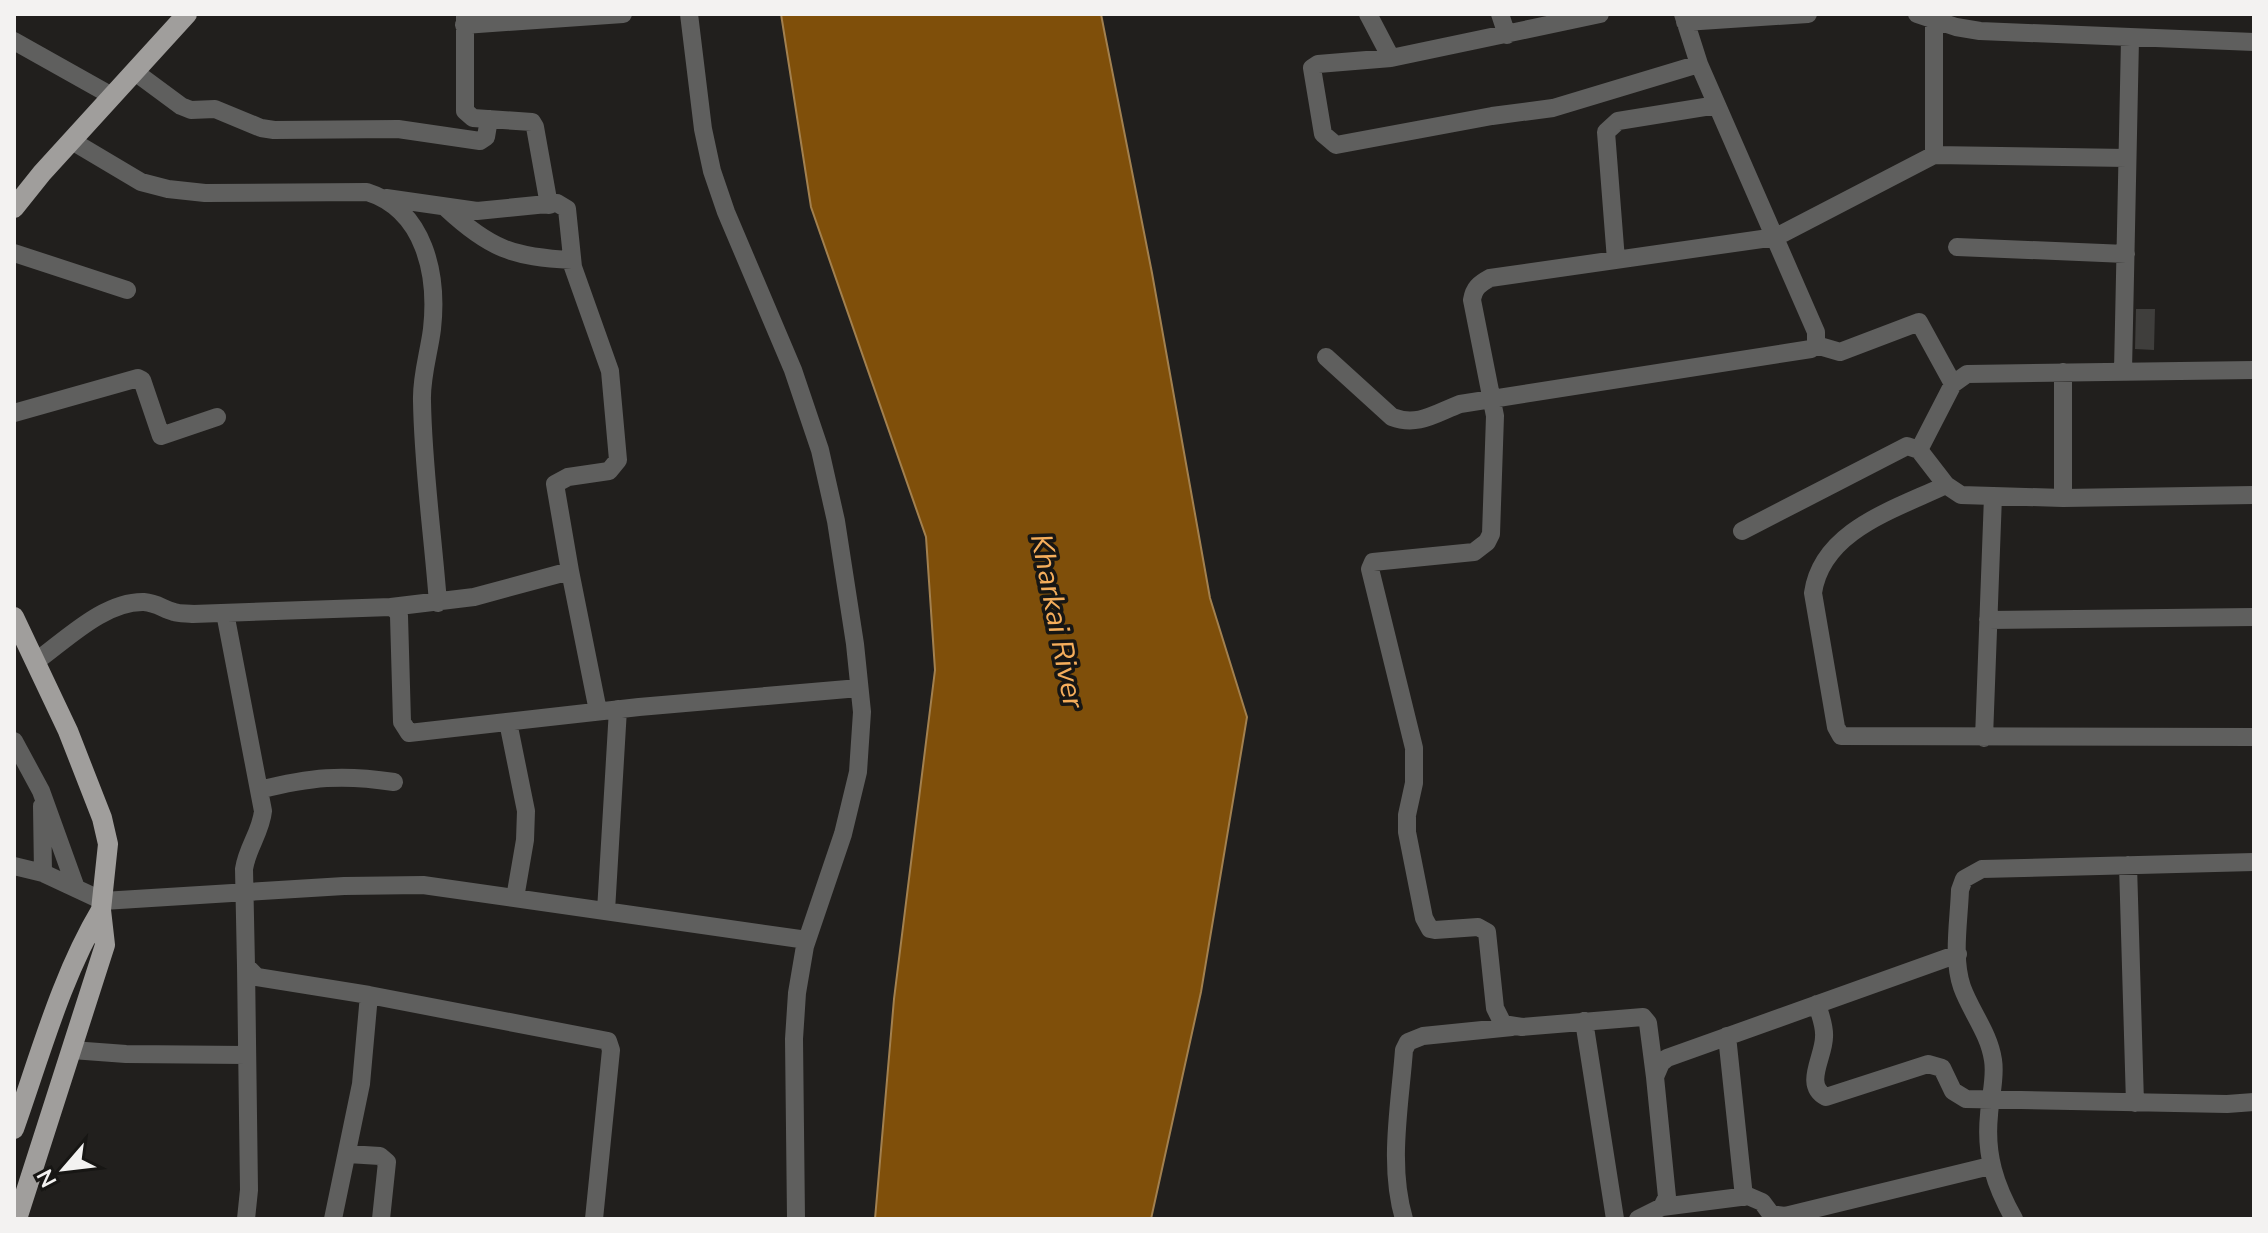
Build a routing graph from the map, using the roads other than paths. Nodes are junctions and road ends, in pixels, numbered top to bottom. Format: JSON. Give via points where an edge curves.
{"nodes":[{"id":1,"x":187,"y":14,"type":"edge"},
{"id":2,"x":623,"y":14,"type":"edge"},
{"id":3,"x":689,"y":14,"type":"edge"},
{"id":4,"x":1368,"y":14,"type":"edge"},
{"id":5,"x":1500,"y":14,"type":"edge"},
{"id":6,"x":1600,"y":14,"type":"edge"},
{"id":7,"x":1796,"y":15,"type":"edge"},
{"id":8,"x":1925,"y":16,"type":"edge"},
{"id":9,"x":1684,"y":18,"type":"edge"},
{"id":10,"x":464,"y":19,"type":"edge"},
{"id":11,"x":2010,"y":23,"type":"edge"},
{"id":12,"x":1507,"y":35,"type":"junction"},
{"id":13,"x":2130,"y":39,"type":"junction"},
{"id":14,"x":14,"y":41,"type":"edge"},
{"id":15,"x":2254,"y":42,"type":"edge"},
{"id":16,"x":1391,"y":58,"type":"junction"},
{"id":17,"x":1699,"y":64,"type":"junction"},
{"id":18,"x":135,"y":72,"type":"junction"},
{"id":19,"x":112,"y":96,"type":"junction"},
{"id":20,"x":1717,"y":105,"type":"junction"},
{"id":21,"x":489,"y":119,"type":"junction"},
{"id":22,"x":72,"y":141,"type":"junction"},
{"id":23,"x":1934,"y":155,"type":"junction"},
{"id":24,"x":2127,"y":158,"type":"junction"},
{"id":25,"x":384,"y":197,"type":"junction"},
{"id":26,"x":549,"y":205,"type":"junction"},
{"id":27,"x":14,"y":208,"type":"edge"},
{"id":28,"x":446,"y":208,"type":"junction"},
{"id":29,"x":1776,"y":237,"type":"junction"},
{"id":30,"x":1957,"y":247,"type":"dead end"},
{"id":31,"x":14,"y":253,"type":"edge"},
{"id":32,"x":2126,"y":254,"type":"junction"},
{"id":33,"x":572,"y":260,"type":"junction"},
{"id":34,"x":1616,"y":260,"type":"junction"},
{"id":35,"x":127,"y":290,"type":"dead end"},
{"id":36,"x":1816,"y":345,"type":"junction"},
{"id":37,"x":1326,"y":357,"type":"dead end"},
{"id":38,"x":2254,"y":370,"type":"edge"},
{"id":39,"x":2123,"y":371,"type":"junction"},
{"id":40,"x":2063,"y":372,"type":"junction"},
{"id":41,"x":1953,"y":384,"type":"junction"},
{"id":42,"x":1493,"y":399,"type":"junction"},
{"id":43,"x":14,"y":413,"type":"edge"},
{"id":44,"x":217,"y":417,"type":"dead end"},
{"id":45,"x":1919,"y":450,"type":"junction"},
{"id":46,"x":1946,"y":485,"type":"junction"},
{"id":47,"x":2254,"y":495,"type":"edge"},
{"id":48,"x":1993,"y":496,"type":"junction"},
{"id":49,"x":2063,"y":498,"type":"junction"},
{"id":50,"x":1742,"y":531,"type":"dead end"},
{"id":51,"x":570,"y":571,"type":"junction"},
{"id":52,"x":438,"y":603,"type":"junction"},
{"id":53,"x":391,"y":607,"type":"junction"},
{"id":54,"x":225,"y":613,"type":"junction"},
{"id":55,"x":14,"y":617,"type":"edge"},
{"id":56,"x":2254,"y":617,"type":"edge"},
{"id":57,"x":1988,"y":620,"type":"junction"},
{"id":58,"x":35,"y":662,"type":"junction"},
{"id":59,"x":859,"y":688,"type":"junction"},
{"id":60,"x":618,"y":709,"type":"junction"},
{"id":61,"x":598,"y":711,"type":"junction"},
{"id":62,"x":508,"y":722,"type":"junction"},
{"id":63,"x":2254,"y":737,"type":"edge"},
{"id":64,"x":1984,"y":738,"type":"junction"},
{"id":65,"x":14,"y":741,"type":"edge"},
{"id":66,"x":394,"y":782,"type":"dead end"},
{"id":67,"x":259,"y":790,"type":"junction"},
{"id":68,"x":41,"y":791,"type":"junction"},
{"id":69,"x":2254,"y":862,"type":"edge"},
{"id":70,"x":2128,"y":865,"type":"junction"},
{"id":71,"x":14,"y":866,"type":"edge"},
{"id":72,"x":43,"y":873,"type":"junction"},
{"id":73,"x":76,"y":888,"type":"junction"},
{"id":74,"x":244,"y":893,"type":"junction"},
{"id":75,"x":515,"y":898,"type":"junction"},
{"id":76,"x":102,"y":905,"type":"junction"},
{"id":77,"x":606,"y":911,"type":"junction"},
{"id":78,"x":807,"y":940,"type":"junction"},
{"id":79,"x":1958,"y":954,"type":"junction"},
{"id":80,"x":246,"y":966,"type":"junction"},
{"id":81,"x":369,"y":995,"type":"junction"},
{"id":82,"x":1817,"y":1004,"type":"junction"},
{"id":83,"x":1584,"y":1021,"type":"junction"},
{"id":84,"x":1512,"y":1027,"type":"junction"},
{"id":85,"x":1727,"y":1036,"type":"junction"},
{"id":86,"x":72,"y":1050,"type":"junction"},
{"id":87,"x":247,"y":1055,"type":"junction"},
{"id":88,"x":1655,"y":1077,"type":"junction"},
{"id":89,"x":20,"y":1091,"type":"edge"},
{"id":90,"x":1990,"y":1100,"type":"junction"},
{"id":91,"x":2254,"y":1102,"type":"edge"},
{"id":92,"x":2135,"y":1103,"type":"junction"},
{"id":93,"x":14,"y":1129,"type":"edge"},
{"id":94,"x":348,"y":1154,"type":"junction"},
{"id":95,"x":1990,"y":1166,"type":"junction"},
{"id":96,"x":1744,"y":1197,"type":"junction"},
{"id":97,"x":1651,"y":1215,"type":"edge"},
{"id":98,"x":17,"y":1219,"type":"edge"},
{"id":99,"x":246,"y":1219,"type":"edge"},
{"id":100,"x":333,"y":1219,"type":"edge"},
{"id":101,"x":381,"y":1219,"type":"edge"},
{"id":102,"x":594,"y":1219,"type":"edge"},
{"id":103,"x":796,"y":1219,"type":"edge"},
{"id":104,"x":1404,"y":1219,"type":"edge"},
{"id":105,"x":1615,"y":1219,"type":"edge"},
{"id":106,"x":2014,"y":1219,"type":"edge"}],
"edges":[{"from":1,"to":18,"type":"main road"},
{"from":2,"to":10,"type":"street"},
{"from":3,"to":59,"type":"street","via":[[712,171],[820,450],[836,521]]},
{"from":4,"to":16,"type":"street"},
{"from":5,"to":12,"type":"street"},
{"from":6,"to":12,"type":"street"},
{"from":7,"to":9,"type":"street"},
{"from":8,"to":11,"type":"street","via":[[1956,27]]},
{"from":8,"to":23,"type":"street"},
{"from":9,"to":17,"type":"street"},
{"from":10,"to":21,"type":"street","via":[[465,111],[473,118]]},
{"from":11,"to":13,"type":"street"},
{"from":12,"to":16,"type":"street"},
{"from":13,"to":15,"type":"street"},
{"from":13,"to":24,"type":"street"},
{"from":14,"to":19,"type":"street"},
{"from":16,"to":17,"type":"street","via":[[1312,68],[1328,141],[1336,145],[1553,108]]},
{"from":17,"to":20,"type":"street"},
{"from":18,"to":19,"type":"main road"},
{"from":18,"to":21,"type":"street","via":[[181,106],[215,109],[274,130],[398,129],[480,141],[486,137]]},
{"from":19,"to":22,"type":"main road"},
{"from":20,"to":29,"type":"street"},
{"from":20,"to":34,"type":"street","via":[[1618,121],[1606,132]]},
{"from":21,"to":26,"type":"street","via":[[532,122]]},
{"from":22,"to":25,"type":"street","via":[[141,182],[168,189],[367,192]]},
{"from":22,"to":27,"type":"main road"},
{"from":23,"to":24,"type":"street"},
{"from":23,"to":29,"type":"street"},
{"from":24,"to":32,"type":"street"},
{"from":25,"to":28,"type":"street"},
{"from":25,"to":52,"type":"street","via":[[412,223],[421,240],[433,290],[422,401]]},
{"from":26,"to":28,"type":"street","via":[[491,211]]},
{"from":26,"to":33,"type":"street","via":[[567,209]]},
{"from":28,"to":33,"type":"street","via":[[492,245],[531,257]]},
{"from":29,"to":34,"type":"street"},
{"from":29,"to":36,"type":"street","via":[[1816,332]]},
{"from":30,"to":32,"type":"street"},
{"from":31,"to":35,"type":"street"},
{"from":32,"to":39,"type":"street"},
{"from":33,"to":51,"type":"street","via":[[610,371],[618,460],[609,471],[555,484]]},
{"from":34,"to":42,"type":"street","via":[[1490,278],[1479,284],[1472,300]]},
{"from":36,"to":41,"type":"street","via":[[1840,352],[1919,322]]},
{"from":36,"to":42,"type":"street"},
{"from":37,"to":42,"type":"street","via":[[1392,417],[1404,421]]},
{"from":38,"to":39,"type":"street"},
{"from":39,"to":40,"type":"street"},
{"from":40,"to":41,"type":"street","via":[[1974,373]]},
{"from":40,"to":49,"type":"street"},
{"from":41,"to":45,"type":"street"},
{"from":42,"to":84,"type":"street","via":[[1496,434],[1487,542],[1474,552],[1373,562],[1370,569],[1414,748],[1407,832],[1424,918],[1430,929],[1478,927],[1487,932],[1495,1008],[1503,1024]]},
{"from":43,"to":44,"type":"street","via":[[138,378],[161,436]]},
{"from":45,"to":46,"type":"street"},
{"from":45,"to":50,"type":"street","via":[[1899,448]]},
{"from":46,"to":48,"type":"street","via":[[1961,495]]},
{"from":46,"to":64,"type":"street","via":[[1845,537],[1822,563],[1813,593],[1841,736]]},
{"from":47,"to":49,"type":"street"},
{"from":48,"to":49,"type":"street"},
{"from":48,"to":57,"type":"street"},
{"from":51,"to":52,"type":"street"},
{"from":51,"to":61,"type":"street"},
{"from":52,"to":53,"type":"street"},
{"from":53,"to":54,"type":"street"},
{"from":53,"to":62,"type":"street","via":[[399,616],[405,731]]},
{"from":54,"to":58,"type":"street","via":[[174,612],[140,602],[117,607]]},
{"from":54,"to":67,"type":"street"},
{"from":55,"to":58,"type":"main road"},
{"from":56,"to":57,"type":"street"},
{"from":57,"to":64,"type":"street"},
{"from":58,"to":76,"type":"main road","via":[[102,818],[108,844]]},
{"from":59,"to":60,"type":"street"},
{"from":59,"to":78,"type":"street","via":[[858,772]]},
{"from":60,"to":61,"type":"street"},
{"from":60,"to":77,"type":"street"},
{"from":61,"to":62,"type":"street"},
{"from":62,"to":75,"type":"street","via":[[526,811]]},
{"from":63,"to":64,"type":"street"},
{"from":65,"to":68,"type":"street"},
{"from":66,"to":67,"type":"street","via":[[327,776]]},
{"from":67,"to":74,"type":"street","via":[[262,824],[245,858]]},
{"from":68,"to":72,"type":"street"},
{"from":68,"to":73,"type":"street"},
{"from":69,"to":70,"type":"street"},
{"from":70,"to":79,"type":"street","via":[[1972,872],[1960,890]]},
{"from":70,"to":92,"type":"street"},
{"from":71,"to":72,"type":"street"},
{"from":72,"to":73,"type":"street"},
{"from":73,"to":76,"type":"street"},
{"from":74,"to":75,"type":"street","via":[[391,884]]},
{"from":74,"to":76,"type":"street"},
{"from":74,"to":80,"type":"street"},
{"from":75,"to":77,"type":"street"},
{"from":76,"to":86,"type":"main road","via":[[105,945]]},
{"from":76,"to":89,"type":"main road"},
{"from":77,"to":78,"type":"street"},
{"from":78,"to":103,"type":"street","via":[[794,1039]]},
{"from":79,"to":82,"type":"street"},
{"from":79,"to":90,"type":"street","via":[[1963,989],[1991,1049]]},
{"from":80,"to":81,"type":"street","via":[[257,977]]},
{"from":80,"to":87,"type":"street"},
{"from":81,"to":94,"type":"street"},
{"from":81,"to":102,"type":"street","via":[[608,1041]]},
{"from":82,"to":85,"type":"street"},
{"from":82,"to":90,"type":"street","via":[[1824,1038],[1815,1078],[1822,1096],[1928,1064],[1942,1068],[1958,1096]]},
{"from":83,"to":84,"type":"street"},
{"from":83,"to":88,"type":"street","via":[[1643,1017]]},
{"from":83,"to":105,"type":"street"},
{"from":84,"to":104,"type":"street","via":[[1408,1042],[1396,1162]]},
{"from":85,"to":88,"type":"street","via":[[1667,1058]]},
{"from":85,"to":96,"type":"street"},
{"from":86,"to":87,"type":"street"},
{"from":86,"to":98,"type":"main road"},
{"from":87,"to":99,"type":"street"},
{"from":88,"to":97,"type":"street","via":[[1667,1197]]},
{"from":89,"to":93,"type":"main road"},
{"from":90,"to":92,"type":"street"},
{"from":90,"to":95,"type":"street"},
{"from":91,"to":92,"type":"street"},
{"from":94,"to":100,"type":"street"},
{"from":94,"to":101,"type":"street","via":[[380,1156],[387,1162]]},
{"from":95,"to":96,"type":"street","via":[[1785,1216],[1771,1214],[1755,1198]]},
{"from":95,"to":106,"type":"street"},
{"from":96,"to":97,"type":"street"}]}
